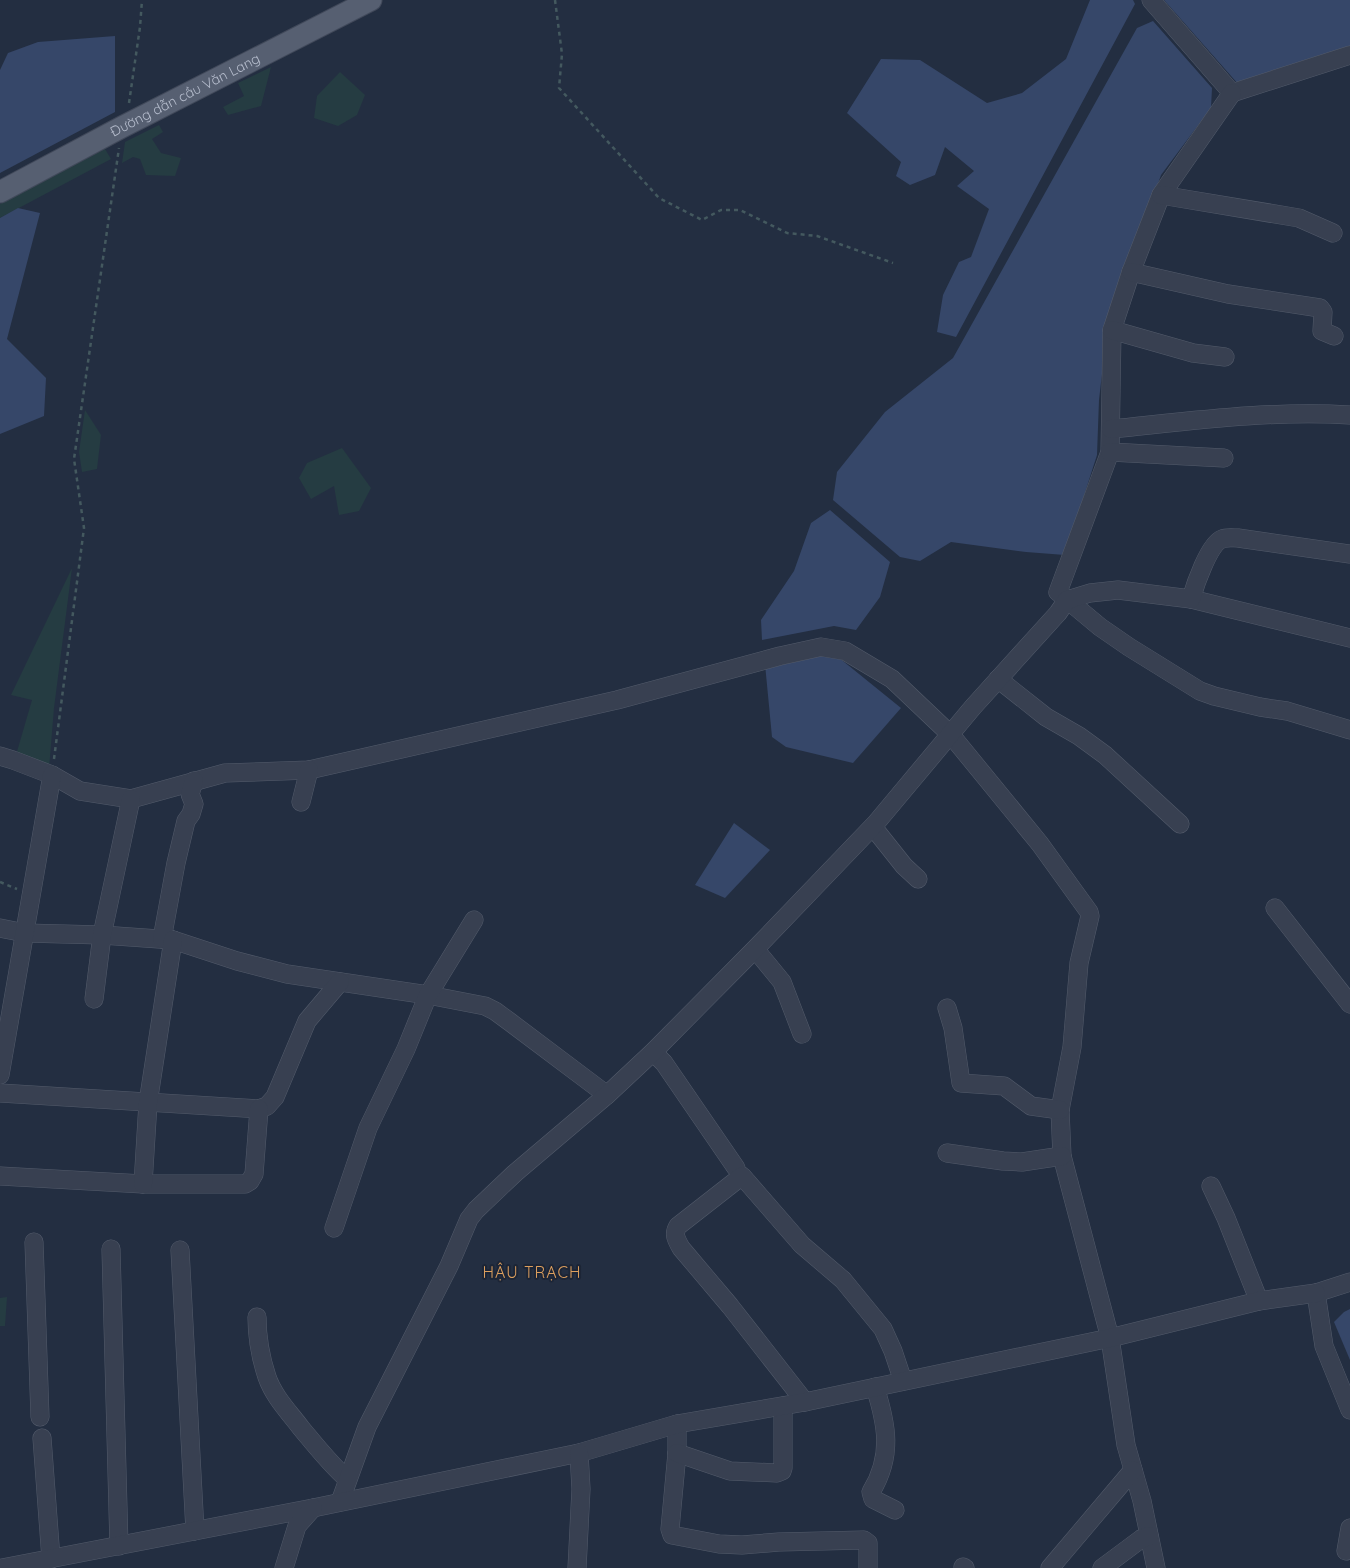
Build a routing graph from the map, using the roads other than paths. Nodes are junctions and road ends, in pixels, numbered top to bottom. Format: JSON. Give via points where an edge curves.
{"nodes":[{"id":1,"x":371,"y":0,"type":"edge"},
{"id":2,"x":1151,"y":0,"type":"edge"},
{"id":3,"x":1350,"y":55,"type":"edge"},
{"id":4,"x":1232,"y":93,"type":"junction"},
{"id":5,"x":0,"y":192,"type":"edge"},
{"id":6,"x":1161,"y":195,"type":"junction"},
{"id":7,"x":1333,"y":234,"type":"dead end"},
{"id":8,"x":1132,"y":272,"type":"junction"},
{"id":9,"x":1112,"y":330,"type":"junction"},
{"id":10,"x":1334,"y":336,"type":"dead end"},
{"id":11,"x":1224,"y":357,"type":"dead end"},
{"id":12,"x":1350,"y":415,"type":"edge"},
{"id":13,"x":1111,"y":429,"type":"junction"},
{"id":14,"x":1110,"y":452,"type":"junction"},
{"id":15,"x":1224,"y":458,"type":"dead end"},
{"id":16,"x":1350,"y":554,"type":"edge"},
{"id":17,"x":1191,"y":599,"type":"junction"},
{"id":18,"x":1067,"y":600,"type":"junction"},
{"id":19,"x":1350,"y":638,"type":"edge"},
{"id":20,"x":998,"y":680,"type":"junction"},
{"id":21,"x":1350,"y":730,"type":"edge"},
{"id":22,"x":951,"y":735,"type":"junction"},
{"id":23,"x":0,"y":756,"type":"edge"},
{"id":24,"x":309,"y":770,"type":"junction"},
{"id":25,"x":52,"y":775,"type":"junction"},
{"id":26,"x":194,"y":781,"type":"junction"},
{"id":27,"x":131,"y":799,"type":"junction"},
{"id":28,"x":301,"y":802,"type":"dead end"},
{"id":29,"x":1180,"y":824,"type":"dead end"},
{"id":30,"x":873,"y":827,"type":"junction"},
{"id":31,"x":918,"y":879,"type":"dead end"},
{"id":32,"x":1275,"y":908,"type":"dead end"},
{"id":33,"x":474,"y":920,"type":"dead end"},
{"id":34,"x":0,"y":928,"type":"edge"},
{"id":35,"x":25,"y":933,"type":"junction"},
{"id":36,"x":102,"y":935,"type":"junction"},
{"id":37,"x":167,"y":939,"type":"junction"},
{"id":38,"x":755,"y":949,"type":"junction"},
{"id":39,"x":340,"y":982,"type":"junction"},
{"id":40,"x":428,"y":995,"type":"junction"},
{"id":41,"x":94,"y":999,"type":"dead end"},
{"id":42,"x":1350,"y":1004,"type":"edge"},
{"id":43,"x":947,"y":1008,"type":"dead end"},
{"id":44,"x":802,"y":1034,"type":"dead end"},
{"id":45,"x":653,"y":1052,"type":"junction"},
{"id":46,"x":0,"y":1075,"type":"edge"},
{"id":47,"x":0,"y":1093,"type":"edge"},
{"id":48,"x":607,"y":1095,"type":"junction"},
{"id":49,"x":148,"y":1103,"type":"junction"},
{"id":50,"x":259,"y":1109,"type":"junction"},
{"id":51,"x":1060,"y":1110,"type":"junction"},
{"id":52,"x":946,"y":1153,"type":"dead end"},
{"id":53,"x":1062,"y":1156,"type":"junction"},
{"id":54,"x":736,"y":1168,"type":"dead end"},
{"id":55,"x":0,"y":1176,"type":"edge"},
{"id":56,"x":143,"y":1184,"type":"junction"},
{"id":57,"x":1211,"y":1186,"type":"dead end"},
{"id":58,"x":334,"y":1228,"type":"dead end"},
{"id":59,"x":34,"y":1242,"type":"dead end"},
{"id":60,"x":111,"y":1249,"type":"dead end"},
{"id":61,"x":180,"y":1250,"type":"dead end"},
{"id":62,"x":1350,"y":1282,"type":"edge"},
{"id":63,"x":1316,"y":1292,"type":"junction"},
{"id":64,"x":1258,"y":1301,"type":"junction"},
{"id":65,"x":257,"y":1317,"type":"dead end"},
{"id":66,"x":1110,"y":1338,"type":"junction"},
{"id":67,"x":903,"y":1380,"type":"junction"},
{"id":68,"x":875,"y":1387,"type":"junction"},
{"id":69,"x":805,"y":1402,"type":"junction"},
{"id":70,"x":782,"y":1406,"type":"junction"},
{"id":71,"x":1350,"y":1410,"type":"edge"},
{"id":72,"x":40,"y":1417,"type":"dead end"},
{"id":73,"x":677,"y":1424,"type":"junction"},
{"id":74,"x":42,"y":1438,"type":"dead end"},
{"id":75,"x":579,"y":1452,"type":"junction"},
{"id":76,"x":677,"y":1453,"type":"junction"},
{"id":77,"x":1133,"y":1470,"type":"junction"},
{"id":78,"x":347,"y":1479,"type":"junction"},
{"id":79,"x":340,"y":1502,"type":"junction"},
{"id":80,"x":313,"y":1508,"type":"junction"},
{"id":81,"x":895,"y":1510,"type":"dead end"},
{"id":82,"x":1350,"y":1528,"type":"edge"},
{"id":83,"x":195,"y":1531,"type":"junction"},
{"id":84,"x":1150,"y":1536,"type":"junction"},
{"id":85,"x":119,"y":1546,"type":"junction"},
{"id":86,"x":1346,"y":1552,"type":"dead end"},
{"id":87,"x":51,"y":1559,"type":"junction"},
{"id":88,"x":2,"y":1568,"type":"edge"},
{"id":89,"x":284,"y":1568,"type":"edge"},
{"id":90,"x":577,"y":1568,"type":"edge"},
{"id":91,"x":868,"y":1568,"type":"edge"},
{"id":92,"x":1050,"y":1568,"type":"edge"},
{"id":93,"x":1102,"y":1568,"type":"edge"},
{"id":94,"x":1156,"y":1568,"type":"edge"}],
"edges":[{"from":1,"to":5,"type":"main road","name":"Đường dẫn cầu Văn Lang"},
{"from":2,"to":4,"type":"street"},
{"from":3,"to":4,"type":"street"},
{"from":4,"to":6,"type":"street"},
{"from":6,"to":7,"type":"street","via":[[1299,218]]},
{"from":6,"to":8,"type":"street"},
{"from":8,"to":9,"type":"street"},
{"from":8,"to":10,"type":"street","via":[[1228,294],[1320,308],[1323,312],[1322,331]]},
{"from":9,"to":11,"type":"street","via":[[1185,351]]},
{"from":9,"to":13,"type":"street"},
{"from":12,"to":13,"type":"street","via":[[1311,412],[1250,415]]},
{"from":13,"to":14,"type":"street"},
{"from":14,"to":15,"type":"street"},
{"from":14,"to":18,"type":"street","via":[[1058,592]]},
{"from":16,"to":17,"type":"street","via":[[1238,538],[1223,539],[1212,548]]},
{"from":17,"to":18,"type":"street","via":[[1118,590]]},
{"from":17,"to":19,"type":"street"},
{"from":18,"to":20,"type":"street"},
{"from":18,"to":21,"type":"street","via":[[1129,647],[1200,690]]},
{"from":20,"to":22,"type":"street"},
{"from":20,"to":29,"type":"street","via":[[1104,755]]},
{"from":22,"to":24,"type":"street","via":[[892,679],[845,651],[821,647],[617,700]]},
{"from":22,"to":30,"type":"street"},
{"from":22,"to":51,"type":"street","via":[[1040,844],[1089,912],[1079,963],[1072,1047]]},
{"from":23,"to":25,"type":"street"},
{"from":24,"to":26,"type":"street","via":[[225,773]]},
{"from":24,"to":28,"type":"street"},
{"from":25,"to":27,"type":"street","via":[[80,791]]},
{"from":25,"to":35,"type":"street"},
{"from":26,"to":27,"type":"street"},
{"from":26,"to":37,"type":"street","via":[[190,794],[194,804],[186,821],[176,863]]},
{"from":27,"to":36,"type":"street"},
{"from":30,"to":31,"type":"street"},
{"from":30,"to":38,"type":"street"},
{"from":32,"to":42,"type":"street"},
{"from":33,"to":40,"type":"street"},
{"from":34,"to":35,"type":"street"},
{"from":35,"to":36,"type":"street"},
{"from":35,"to":46,"type":"street"},
{"from":36,"to":37,"type":"street"},
{"from":36,"to":41,"type":"street"},
{"from":37,"to":39,"type":"street","via":[[256,967]]},
{"from":37,"to":49,"type":"street"},
{"from":38,"to":44,"type":"street","via":[[782,982]]},
{"from":38,"to":45,"type":"street"},
{"from":39,"to":40,"type":"street"},
{"from":39,"to":50,"type":"street","via":[[307,1021],[275,1098]]},
{"from":40,"to":48,"type":"street","via":[[485,1006],[495,1011]]},
{"from":40,"to":58,"type":"street","via":[[368,1128]]},
{"from":43,"to":51,"type":"street","via":[[961,1083],[1004,1086],[1031,1106]]},
{"from":45,"to":48,"type":"street"},
{"from":45,"to":54,"type":"street","via":[[664,1063]]},
{"from":47,"to":49,"type":"street"},
{"from":48,"to":78,"type":"street","via":[[515,1173],[469,1219],[449,1266],[367,1426]]},
{"from":49,"to":50,"type":"street"},
{"from":49,"to":56,"type":"street"},
{"from":50,"to":56,"type":"street","via":[[254,1174],[250,1181],[238,1185]]},
{"from":51,"to":53,"type":"street"},
{"from":52,"to":53,"type":"street","via":[[1022,1162]]},
{"from":53,"to":66,"type":"street"},
{"from":55,"to":56,"type":"street"},
{"from":57,"to":64,"type":"street"},
{"from":59,"to":72,"type":"street"},
{"from":60,"to":85,"type":"street"},
{"from":61,"to":83,"type":"street"},
{"from":62,"to":63,"type":"street"},
{"from":63,"to":64,"type":"street"},
{"from":63,"to":71,"type":"street","via":[[1324,1346]]},
{"from":64,"to":66,"type":"street"},
{"from":65,"to":78,"type":"street","via":[[257,1332],[272,1389],[320,1451]]},
{"from":66,"to":67,"type":"street"},
{"from":66,"to":77,"type":"street","via":[[1126,1445]]},
{"from":67,"to":68,"type":"street"},
{"from":67,"to":69,"type":"street","via":[[882,1328],[843,1280],[802,1245],[742,1176],[678,1226],[675,1237]]},
{"from":68,"to":69,"type":"street"},
{"from":68,"to":81,"type":"street","via":[[887,1435],[883,1469],[871,1492],[873,1500]]},
{"from":69,"to":70,"type":"street"},
{"from":70,"to":73,"type":"street"},
{"from":70,"to":76,"type":"street","via":[[782,1471],[730,1472]]},
{"from":73,"to":75,"type":"street"},
{"from":73,"to":76,"type":"street"},
{"from":74,"to":87,"type":"street"},
{"from":75,"to":79,"type":"street"},
{"from":75,"to":90,"type":"street","via":[[581,1488]]},
{"from":76,"to":91,"type":"street","via":[[671,1506],[672,1535],[719,1544],[864,1540],[868,1543]]},
{"from":77,"to":84,"type":"street"},
{"from":77,"to":92,"type":"street"},
{"from":78,"to":79,"type":"street"},
{"from":79,"to":80,"type":"street"},
{"from":80,"to":83,"type":"street"},
{"from":80,"to":89,"type":"street","via":[[297,1526]]},
{"from":82,"to":86,"type":"street"},
{"from":83,"to":85,"type":"street"},
{"from":84,"to":93,"type":"street","via":[[1140,1539]]},
{"from":84,"to":94,"type":"street"},
{"from":85,"to":87,"type":"street"},
{"from":87,"to":88,"type":"street"}]}
